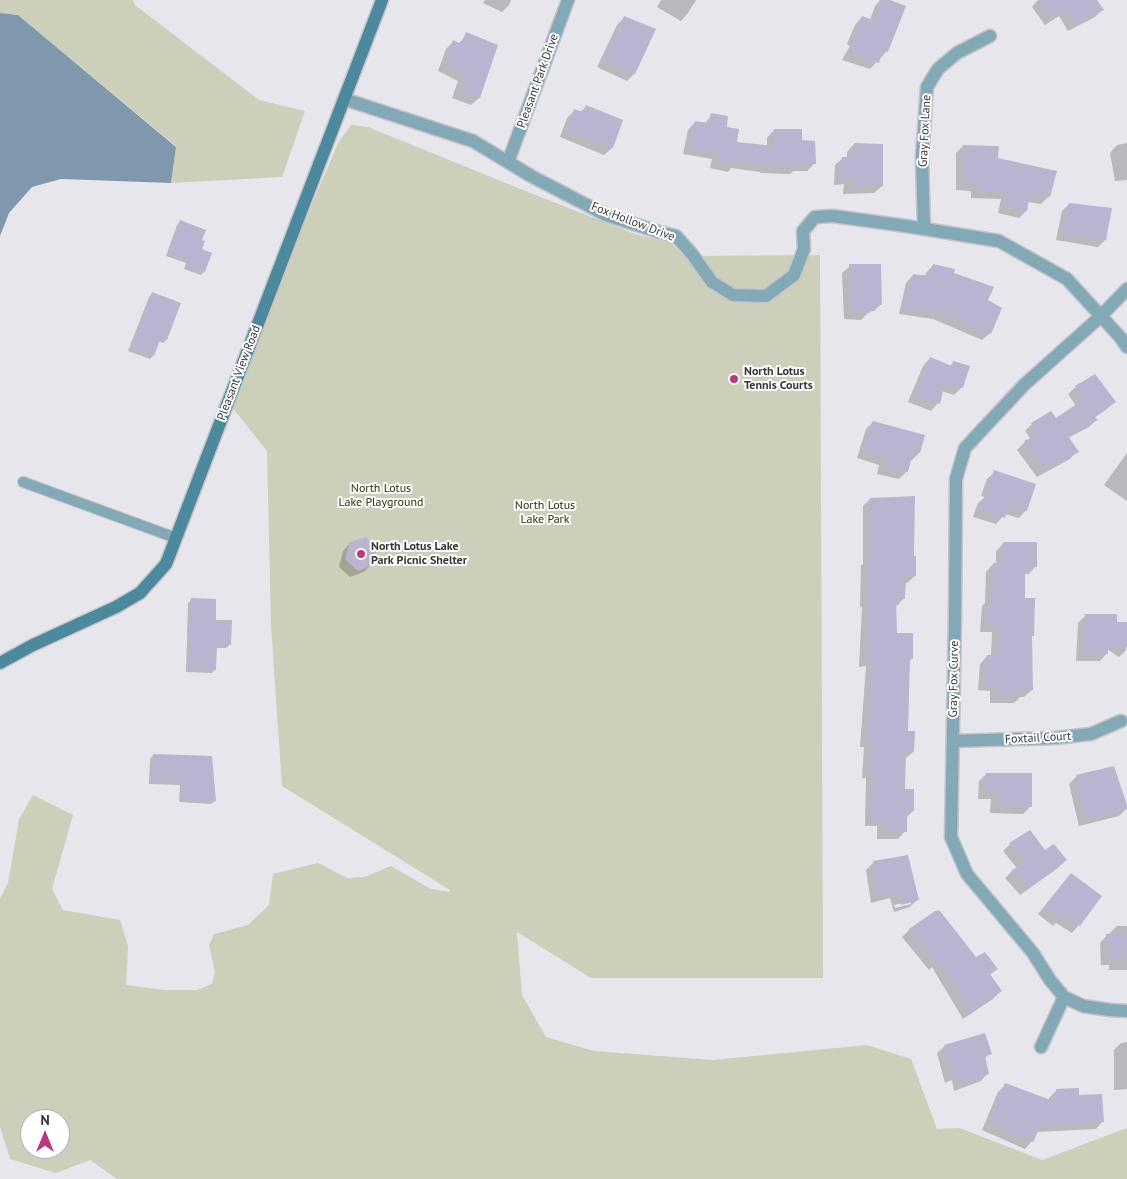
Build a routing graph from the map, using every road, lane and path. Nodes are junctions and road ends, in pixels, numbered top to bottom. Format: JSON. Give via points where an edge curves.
{"nodes":[{"id":1,"x":382,"y":0,"type":"edge"},
{"id":2,"x":568,"y":0,"type":"edge"},
{"id":3,"x":990,"y":36,"type":"dead end"},
{"id":4,"x":344,"y":99,"type":"junction"},
{"id":5,"x":508,"y":162,"type":"junction"},
{"id":6,"x":924,"y":229,"type":"junction"},
{"id":7,"x":1127,"y":289,"type":"edge"},
{"id":8,"x":1101,"y":316,"type":"junction"},
{"id":9,"x":1127,"y":347,"type":"edge"},
{"id":10,"x":23,"y":482,"type":"dead end"},
{"id":11,"x":176,"y":538,"type":"junction"},
{"id":12,"x":0,"y":662,"type":"edge"},
{"id":13,"x":1121,"y":721,"type":"dead end"},
{"id":14,"x":953,"y":741,"type":"junction"},
{"id":15,"x":1064,"y":997,"type":"junction"},
{"id":16,"x":1127,"y":1011,"type":"edge"},
{"id":17,"x":1041,"y":1047,"type":"dead end"}],
"edges":[{"from":1,"to":4,"type":"street","name":"Pleasant View Road"},
{"from":2,"to":5,"type":"street","name":"Pleasant Park Drive"},
{"from":3,"to":6,"type":"street","name":"Gray Fox Lane","via":[[957,53],[938,68],[927,87],[922,157]]},
{"from":4,"to":5,"type":"street","name":"Fox Hollow Drive","via":[[473,141]]},
{"from":4,"to":11,"type":"street","name":"Pleasant View Road"},
{"from":5,"to":6,"type":"street","name":"Fox Hollow Drive","via":[[606,215],[676,236],[712,282],[733,295],[766,296],[794,275],[804,249],[803,230],[815,217],[832,216]]},
{"from":6,"to":8,"type":"street","name":"Fox Hollow Drive","via":[[999,241],[1067,279]]},
{"from":7,"to":8,"type":"street","name":"Gray Fox Curve"},
{"from":8,"to":9,"type":"street","name":"Fox Hollow Drive"},
{"from":8,"to":14,"type":"street","name":"Gray Fox Curve","via":[[1024,385],[965,448],[956,479]]},
{"from":10,"to":11,"type":"lane"},
{"from":11,"to":12,"type":"street","name":"Pleasant View Road","via":[[166,564],[140,593]]},
{"from":13,"to":14,"type":"street","name":"Foxtail Court","via":[[1091,734]]},
{"from":14,"to":15,"type":"street","name":"Gray Fox Curve","via":[[951,837],[960,859],[967,874],[1033,952]]},
{"from":15,"to":16,"type":"street","name":"Gray Fox Curve","via":[[1083,1006]]},
{"from":15,"to":17,"type":"street"}]}
